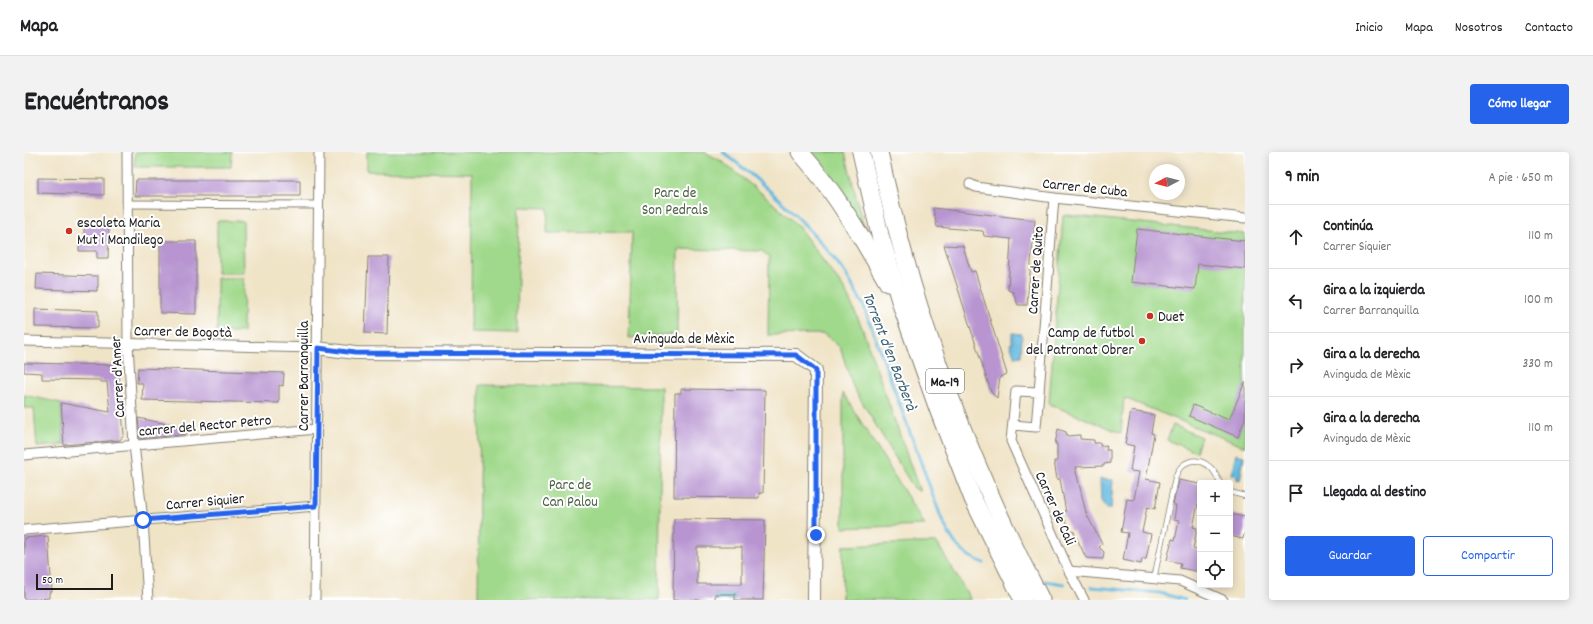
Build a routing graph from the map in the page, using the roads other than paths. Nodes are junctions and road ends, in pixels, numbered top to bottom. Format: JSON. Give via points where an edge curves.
{"nodes":[{"id":1,"x":127,"y":152,"type":"edge"},
{"id":2,"x":319,"y":152,"type":"edge"},
{"id":3,"x":800,"y":152,"type":"edge"},
{"id":4,"x":861,"y":152,"type":"edge"},
{"id":5,"x":879,"y":152,"type":"edge"},
{"id":6,"x":970,"y":184,"type":"dead end"},
{"id":7,"x":1054,"y":198,"type":"junction"},
{"id":8,"x":128,"y":204,"type":"junction"},
{"id":9,"x":319,"y":205,"type":"junction"},
{"id":10,"x":1245,"y":218,"type":"edge"},
{"id":11,"x":902,"y":307,"type":"junction"},
{"id":12,"x":24,"y":341,"type":"edge"},
{"id":13,"x":128,"y":344,"type":"junction"},
{"id":14,"x":318,"y":348,"type":"junction"},
{"id":15,"x":1039,"y":392,"type":"junction"},
{"id":16,"x":1013,"y":426,"type":"junction"},
{"id":17,"x":317,"y":429,"type":"junction"},
{"id":18,"x":134,"y":445,"type":"junction"},
{"id":19,"x":24,"y":454,"type":"edge"},
{"id":20,"x":1218,"y":480,"type":"edge"},
{"id":21,"x":1233,"y":493,"type":"edge"},
{"id":22,"x":1245,"y":496,"type":"edge"},
{"id":23,"x":316,"y":506,"type":"junction"},
{"id":24,"x":143,"y":520,"type":"junction"},
{"id":25,"x":24,"y":530,"type":"edge"},
{"id":26,"x":1069,"y":571,"type":"junction"},
{"id":27,"x":1154,"y":579,"type":"junction"},
{"id":28,"x":148,"y":600,"type":"edge"},
{"id":29,"x":315,"y":600,"type":"edge"},
{"id":30,"x":814,"y":600,"type":"edge"},
{"id":31,"x":1023,"y":600,"type":"edge"},
{"id":32,"x":1041,"y":600,"type":"edge"},
{"id":33,"x":1084,"y":600,"type":"edge"},
{"id":34,"x":1223,"y":600,"type":"edge"}],
"edges":[{"from":1,"to":8,"type":"street","name":"Carrer d'Amer"},
{"from":2,"to":9,"type":"street","name":"Carrer Barranquilla"},
{"from":3,"to":11,"type":"highway","via":[[856,230]]},
{"from":4,"to":11,"type":"highway","number":"Ma-19","via":[[880,235]]},
{"from":5,"to":32,"type":"highway","number":"Ma-19","via":[[895,223],[945,379],[989,492]]},
{"from":6,"to":7,"type":"street","name":"Carrer de Cuba"},
{"from":7,"to":10,"type":"street","name":"Carrer de Cuba"},
{"from":7,"to":15,"type":"street","name":"Carrer de Quito"},
{"from":8,"to":9,"type":"street"},
{"from":8,"to":13,"type":"street","name":"Carrer d'Amer"},
{"from":9,"to":14,"type":"street","name":"Carrer Barranquilla"},
{"from":11,"to":31,"type":"highway","number":"Ma-19","via":[[965,479]]},
{"from":12,"to":13,"type":"street","name":"Carrer de Bogotà"},
{"from":13,"to":14,"type":"street","name":"Carrer de Bogotà"},
{"from":13,"to":18,"type":"street","name":"Carrer d'Amer"},
{"from":14,"to":17,"type":"street","name":"Carrer Barranquilla"},
{"from":14,"to":30,"type":"street","name":"Avinguda de Mèxic","via":[[355,353],[796,355],[816,370]]},
{"from":15,"to":16,"type":"street","name":"Carrer de Quito","via":[[1036,427]]},
{"from":15,"to":16,"type":"street","via":[[1016,391]]},
{"from":16,"to":26,"type":"street","name":"Carrer de Cali","via":[[1011,441]]},
{"from":17,"to":18,"type":"street","name":"carrer del Rector Petro"},
{"from":17,"to":23,"type":"street","name":"Carrer Barranquilla"},
{"from":18,"to":19,"type":"street","name":"carrer del Rector Petro"},
{"from":18,"to":24,"type":"street","name":"Carrer d'Amer"},
{"from":20,"to":27,"type":"lane","via":[[1213,470],[1204,463],[1188,462],[1179,468]]},
{"from":21,"to":22,"type":"lane"},
{"from":23,"to":24,"type":"street","name":"Carrer Siquier"},
{"from":23,"to":29,"type":"street","name":"Carrer Barranquilla"},
{"from":24,"to":25,"type":"street","name":"Carrer Siquier"},
{"from":24,"to":28,"type":"street","name":"Carrer d'Amer"},
{"from":26,"to":27,"type":"street"},
{"from":26,"to":33,"type":"street","name":"Carrer de Cali"},
{"from":27,"to":34,"type":"street","via":[[1180,581]]}]}
